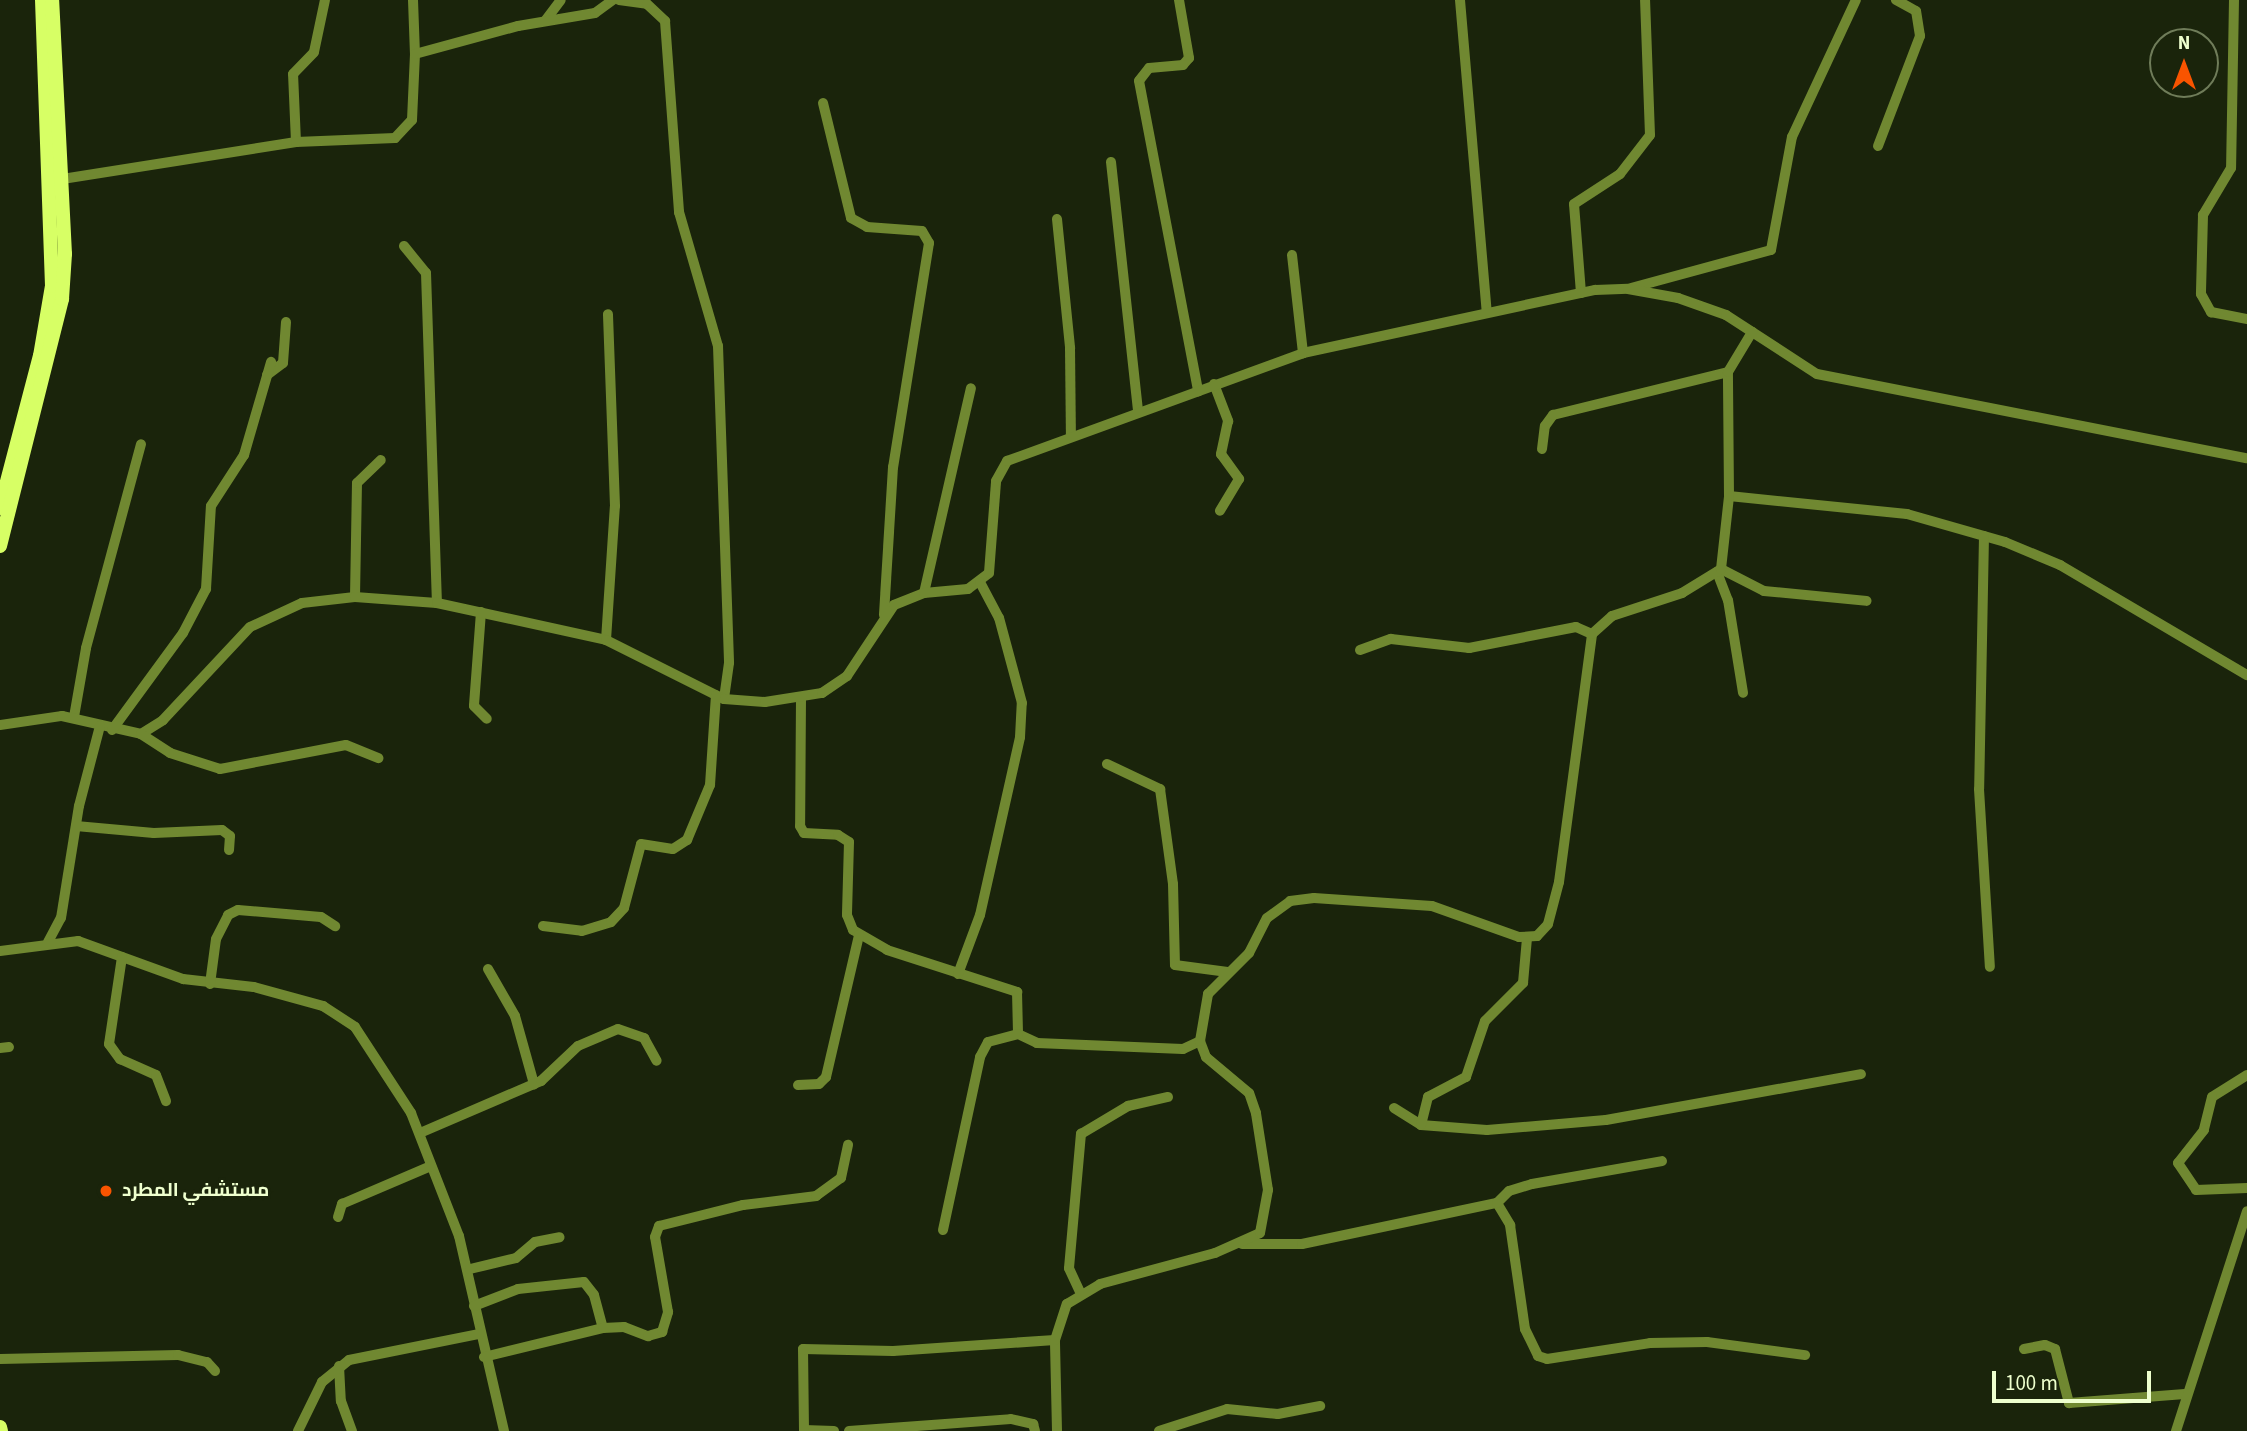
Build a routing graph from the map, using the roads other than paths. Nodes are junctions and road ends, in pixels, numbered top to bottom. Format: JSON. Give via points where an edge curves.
{"nodes":[{"id":1,"x":42,"y":0,"type":"edge"},
{"id":2,"x":52,"y":0,"type":"edge"},
{"id":3,"x":325,"y":0,"type":"edge"},
{"id":4,"x":413,"y":0,"type":"edge"},
{"id":5,"x":561,"y":0,"type":"edge"},
{"id":6,"x":612,"y":0,"type":"edge"},
{"id":7,"x":619,"y":0,"type":"edge"},
{"id":8,"x":1179,"y":0,"type":"edge"},
{"id":9,"x":1460,"y":0,"type":"edge"},
{"id":10,"x":1645,"y":0,"type":"edge"},
{"id":11,"x":1856,"y":0,"type":"edge"},
{"id":12,"x":1896,"y":0,"type":"edge"},
{"id":13,"x":2234,"y":0,"type":"edge"},
{"id":14,"x":544,"y":21,"type":"junction"},
{"id":15,"x":415,"y":54,"type":"junction"},
{"id":16,"x":823,"y":103,"type":"dead end"},
{"id":17,"x":296,"y":142,"type":"junction"},
{"id":18,"x":1878,"y":146,"type":"dead end"},
{"id":19,"x":1111,"y":162,"type":"dead end"},
{"id":20,"x":55,"y":181,"type":"junction"},
{"id":21,"x":1057,"y":219,"type":"dead end"},
{"id":22,"x":404,"y":246,"type":"dead end"},
{"id":23,"x":1292,"y":255,"type":"dead end"},
{"id":24,"x":1628,"y":289,"type":"junction"},
{"id":25,"x":1581,"y":293,"type":"junction"},
{"id":26,"x":1487,"y":312,"type":"junction"},
{"id":27,"x":608,"y":314,"type":"dead end"},
{"id":28,"x":2247,"y":320,"type":"edge"},
{"id":29,"x":286,"y":322,"type":"dead end"},
{"id":30,"x":1752,"y":332,"type":"junction"},
{"id":31,"x":1303,"y":353,"type":"junction"},
{"id":32,"x":271,"y":362,"type":"dead end"},
{"id":33,"x":1728,"y":372,"type":"junction"},
{"id":34,"x":267,"y":375,"type":"junction"},
{"id":35,"x":1214,"y":384,"type":"junction"},
{"id":36,"x":971,"y":388,"type":"dead end"},
{"id":37,"x":1198,"y":391,"type":"junction"},
{"id":38,"x":1138,"y":410,"type":"junction"},
{"id":39,"x":1071,"y":437,"type":"junction"},
{"id":40,"x":141,"y":444,"type":"dead end"},
{"id":41,"x":1542,"y":449,"type":"dead end"},
{"id":42,"x":2247,"y":458,"type":"edge"},
{"id":43,"x":381,"y":460,"type":"dead end"},
{"id":44,"x":1729,"y":496,"type":"junction"},
{"id":45,"x":0,"y":508,"type":"edge"},
{"id":46,"x":1220,"y":510,"type":"dead end"},
{"id":47,"x":1984,"y":536,"type":"junction"},
{"id":48,"x":0,"y":545,"type":"edge"},
{"id":49,"x":1719,"y":571,"type":"junction"},
{"id":50,"x":980,"y":583,"type":"junction"},
{"id":51,"x":924,"y":593,"type":"junction"},
{"id":52,"x":355,"y":597,"type":"junction"},
{"id":53,"x":1867,"y":601,"type":"dead end"},
{"id":54,"x":437,"y":603,"type":"junction"},
{"id":55,"x":481,"y":611,"type":"junction"},
{"id":56,"x":884,"y":615,"type":"junction"},
{"id":57,"x":1592,"y":634,"type":"junction"},
{"id":58,"x":606,"y":640,"type":"junction"},
{"id":59,"x":1360,"y":650,"type":"dead end"},
{"id":60,"x":2247,"y":675,"type":"edge"},
{"id":61,"x":1743,"y":693,"type":"dead end"},
{"id":62,"x":720,"y":697,"type":"junction"},
{"id":63,"x":802,"y":698,"type":"junction"},
{"id":64,"x":74,"y":717,"type":"junction"},
{"id":65,"x":487,"y":719,"type":"dead end"},
{"id":66,"x":0,"y":725,"type":"edge"},
{"id":67,"x":106,"y":728,"type":"junction"},
{"id":68,"x":141,"y":734,"type":"junction"},
{"id":69,"x":378,"y":758,"type":"dead end"},
{"id":70,"x":1107,"y":764,"type":"dead end"},
{"id":71,"x":76,"y":826,"type":"junction"},
{"id":72,"x":229,"y":850,"type":"dead end"},
{"id":73,"x":61,"y":918,"type":"junction"},
{"id":74,"x":335,"y":926,"type":"dead end"},
{"id":75,"x":543,"y":926,"type":"dead end"},
{"id":76,"x":859,"y":935,"type":"junction"},
{"id":77,"x":1527,"y":938,"type":"junction"},
{"id":78,"x":78,"y":941,"type":"junction"},
{"id":79,"x":46,"y":944,"type":"junction"},
{"id":80,"x":0,"y":951,"type":"edge"},
{"id":81,"x":122,"y":957,"type":"junction"},
{"id":82,"x":1990,"y":967,"type":"dead end"},
{"id":83,"x":488,"y":969,"type":"dead end"},
{"id":84,"x":1228,"y":972,"type":"junction"},
{"id":85,"x":958,"y":974,"type":"junction"},
{"id":86,"x":210,"y":984,"type":"junction"},
{"id":87,"x":1018,"y":1034,"type":"junction"},
{"id":88,"x":1200,"y":1041,"type":"junction"},
{"id":89,"x":657,"y":1061,"type":"dead end"},
{"id":90,"x":1861,"y":1074,"type":"dead end"},
{"id":91,"x":2247,"y":1074,"type":"edge"},
{"id":92,"x":534,"y":1084,"type":"junction"},
{"id":93,"x":798,"y":1085,"type":"dead end"},
{"id":94,"x":1168,"y":1097,"type":"dead end"},
{"id":95,"x":166,"y":1101,"type":"dead end"},
{"id":96,"x":1394,"y":1108,"type":"dead end"},
{"id":97,"x":1421,"y":1125,"type":"junction"},
{"id":98,"x":420,"y":1133,"type":"junction"},
{"id":99,"x":848,"y":1145,"type":"dead end"},
{"id":100,"x":1662,"y":1161,"type":"dead end"},
{"id":101,"x":431,"y":1166,"type":"junction"},
{"id":102,"x":2247,"y":1188,"type":"edge"},
{"id":103,"x":1497,"y":1203,"type":"junction"},
{"id":104,"x":2247,"y":1211,"type":"edge"},
{"id":105,"x":338,"y":1217,"type":"dead end"},
{"id":106,"x":943,"y":1230,"type":"dead end"},
{"id":107,"x":560,"y":1237,"type":"dead end"},
{"id":108,"x":1242,"y":1244,"type":"junction"},
{"id":109,"x":470,"y":1269,"type":"junction"},
{"id":110,"x":1080,"y":1292,"type":"junction"},
{"id":111,"x":474,"y":1306,"type":"junction"},
{"id":112,"x":603,"y":1328,"type":"junction"},
{"id":113,"x":479,"y":1334,"type":"junction"},
{"id":114,"x":1055,"y":1340,"type":"junction"},
{"id":115,"x":2024,"y":1349,"type":"dead end"},
{"id":116,"x":1805,"y":1355,"type":"dead end"},
{"id":117,"x":484,"y":1357,"type":"junction"},
{"id":118,"x":0,"y":1359,"type":"edge"},
{"id":119,"x":339,"y":1366,"type":"junction"},
{"id":120,"x":215,"y":1371,"type":"dead end"},
{"id":121,"x":2185,"y":1394,"type":"junction"},
{"id":122,"x":1320,"y":1406,"type":"dead end"},
{"id":123,"x":932,"y":1428,"type":"edge"},
{"id":124,"x":298,"y":1431,"type":"edge"},
{"id":125,"x":352,"y":1431,"type":"edge"},
{"id":126,"x":504,"y":1431,"type":"edge"},
{"id":127,"x":834,"y":1431,"type":"edge"},
{"id":128,"x":849,"y":1431,"type":"edge"},
{"id":129,"x":1035,"y":1431,"type":"edge"},
{"id":130,"x":1057,"y":1431,"type":"edge"},
{"id":131,"x":1159,"y":1431,"type":"edge"},
{"id":132,"x":2176,"y":1431,"type":"edge"}],
"edges":[{"from":1,"to":20,"type":"main road"},
{"from":2,"to":20,"type":"main road"},
{"from":3,"to":17,"type":"street","via":[[314,52],[293,74]]},
{"from":4,"to":15,"type":"street"},
{"from":5,"to":14,"type":"street"},
{"from":6,"to":14,"type":"street","via":[[595,13]]},
{"from":7,"to":62,"type":"street","via":[[647,4],[664,21],[680,212],[718,345],[729,663]]},
{"from":8,"to":37,"type":"street","via":[[1189,58],[1183,65],[1149,68],[1139,80]]},
{"from":9,"to":26,"type":"street"},
{"from":10,"to":25,"type":"street","via":[[1650,135],[1620,174],[1574,204]]},
{"from":11,"to":24,"type":"street","via":[[1792,137],[1771,250]]},
{"from":12,"to":18,"type":"street","via":[[1916,11],[1920,36]]},
{"from":13,"to":28,"type":"street","via":[[2231,169],[2203,215],[2201,294],[2211,312]]},
{"from":14,"to":15,"type":"street"},
{"from":15,"to":17,"type":"street","via":[[413,111],[404,134]]},
{"from":16,"to":56,"type":"street","via":[[851,218],[867,227],[922,231],[929,243],[893,467]]},
{"from":17,"to":20,"type":"street"},
{"from":19,"to":38,"type":"street"},
{"from":20,"to":45,"type":"main road","via":[[50,309]]},
{"from":20,"to":48,"type":"main road","via":[[65,254],[59,321]]},
{"from":21,"to":39,"type":"street","via":[[1070,348]]},
{"from":22,"to":54,"type":"street","via":[[426,273]]},
{"from":23,"to":31,"type":"street"},
{"from":24,"to":25,"type":"street"},
{"from":24,"to":30,"type":"street","via":[[1678,298],[1726,315]]},
{"from":25,"to":26,"type":"street"},
{"from":26,"to":31,"type":"street"},
{"from":27,"to":58,"type":"street","via":[[615,506]]},
{"from":29,"to":34,"type":"street","via":[[283,363]]},
{"from":30,"to":33,"type":"street"},
{"from":30,"to":42,"type":"street","via":[[1817,374]]},
{"from":31,"to":35,"type":"street"},
{"from":32,"to":34,"type":"street"},
{"from":33,"to":41,"type":"street","via":[[1553,415],[1545,426]]},
{"from":33,"to":44,"type":"street"},
{"from":34,"to":67,"type":"street","via":[[241,462],[211,506],[206,589],[177,642]]},
{"from":35,"to":37,"type":"street"},
{"from":35,"to":46,"type":"street","via":[[1228,421],[1221,454],[1239,479]]},
{"from":36,"to":51,"type":"street"},
{"from":37,"to":38,"type":"street"},
{"from":38,"to":39,"type":"street"},
{"from":39,"to":50,"type":"street","via":[[1007,461],[1000,469],[992,557]]},
{"from":40,"to":64,"type":"street","via":[[86,648]]},
{"from":43,"to":52,"type":"street","via":[[357,483]]},
{"from":44,"to":47,"type":"street","via":[[1907,514]]},
{"from":44,"to":49,"type":"street"},
{"from":47,"to":60,"type":"street","via":[[2060,565]]},
{"from":47,"to":82,"type":"street","via":[[1979,789]]},
{"from":49,"to":53,"type":"street","via":[[1764,591]]},
{"from":49,"to":57,"type":"street","via":[[1682,593],[1612,616]]},
{"from":49,"to":61,"type":"street"},
{"from":50,"to":51,"type":"street"},
{"from":50,"to":85,"type":"street","via":[[999,618],[1022,703],[980,915]]},
{"from":51,"to":56,"type":"street"},
{"from":52,"to":54,"type":"street"},
{"from":52,"to":68,"type":"street","via":[[302,603],[250,627],[163,720]]},
{"from":54,"to":55,"type":"street"},
{"from":55,"to":58,"type":"street"},
{"from":55,"to":65,"type":"street","via":[[474,706]]},
{"from":56,"to":63,"type":"street","via":[[841,682]]},
{"from":57,"to":59,"type":"street","via":[[1576,627],[1469,648],[1391,639]]},
{"from":57,"to":77,"type":"street","via":[[1554,906],[1548,924]]},
{"from":58,"to":62,"type":"street"},
{"from":62,"to":63,"type":"street"},
{"from":62,"to":75,"type":"street","via":[[710,785],[688,840],[673,849],[641,844],[624,908],[611,922],[582,931]]},
{"from":63,"to":76,"type":"street","via":[[800,826],[804,833],[847,839],[848,924]]},
{"from":64,"to":66,"type":"street"},
{"from":64,"to":67,"type":"street"},
{"from":67,"to":68,"type":"street"},
{"from":67,"to":71,"type":"street"},
{"from":68,"to":69,"type":"street","via":[[170,753],[220,769],[346,745]]},
{"from":70,"to":84,"type":"street","via":[[1160,789],[1173,884],[1175,965]]},
{"from":71,"to":72,"type":"street","via":[[154,833],[222,830],[230,836]]},
{"from":71,"to":73,"type":"street"},
{"from":73,"to":78,"type":"street"},
{"from":73,"to":79,"type":"street"},
{"from":74,"to":86,"type":"street","via":[[321,917],[238,910],[228,915],[216,939]]},
{"from":76,"to":85,"type":"street","via":[[887,950]]},
{"from":76,"to":93,"type":"street","via":[[826,1077],[819,1084]]},
{"from":77,"to":84,"type":"street","via":[[1407,901],[1314,898],[1290,901],[1267,918],[1249,953]]},
{"from":77,"to":97,"type":"street","via":[[1523,982],[1485,1021],[1466,1077],[1428,1097]]},
{"from":78,"to":79,"type":"street"},
{"from":78,"to":81,"type":"street"},
{"from":79,"to":80,"type":"street"},
{"from":81,"to":86,"type":"street"},
{"from":81,"to":95,"type":"street","via":[[108,1044],[120,1059],[156,1075]]},
{"from":83,"to":92,"type":"street","via":[[515,1016]]},
{"from":84,"to":88,"type":"street","via":[[1208,994]]},
{"from":85,"to":87,"type":"street","via":[[1019,994]]},
{"from":86,"to":98,"type":"street","via":[[267,990],[342,1015],[396,1087]]},
{"from":87,"to":88,"type":"street","via":[[1037,1043],[1183,1049]]},
{"from":87,"to":106,"type":"street","via":[[988,1042],[980,1057]]},
{"from":88,"to":108,"type":"street","via":[[1206,1057],[1249,1093],[1256,1113],[1268,1212],[1260,1233]]},
{"from":89,"to":92,"type":"street","via":[[643,1038],[618,1029],[578,1045]]},
{"from":90,"to":97,"type":"street","via":[[1606,1120],[1487,1130]]},
{"from":91,"to":102,"type":"street","via":[[2212,1097],[2204,1130],[2178,1163],[2196,1190]]},
{"from":92,"to":98,"type":"street"},
{"from":94,"to":110,"type":"street","via":[[1128,1106],[1081,1134],[1069,1256],[1073,1287]]},
{"from":96,"to":97,"type":"street"},
{"from":98,"to":101,"type":"street"},
{"from":99,"to":112,"type":"street","via":[[841,1178],[816,1196],[743,1205],[659,1226],[655,1237],[666,1327],[648,1336],[624,1327]]},
{"from":100,"to":103,"type":"street","via":[[1518,1187]]},
{"from":101,"to":105,"type":"street","via":[[342,1203]]},
{"from":101,"to":109,"type":"street"},
{"from":103,"to":108,"type":"street","via":[[1280,1248]]},
{"from":103,"to":116,"type":"street","via":[[1510,1225],[1525,1329],[1538,1356],[1547,1359],[1650,1343],[1707,1342]]},
{"from":104,"to":121,"type":"street"},
{"from":107,"to":109,"type":"street","via":[[535,1242],[516,1258]]},
{"from":108,"to":110,"type":"street"},
{"from":109,"to":111,"type":"street"},
{"from":110,"to":114,"type":"street","via":[[1067,1304]]},
{"from":111,"to":112,"type":"street","via":[[518,1289],[584,1282],[594,1295]]},
{"from":111,"to":113,"type":"street"},
{"from":112,"to":117,"type":"street"},
{"from":113,"to":117,"type":"street"},
{"from":113,"to":119,"type":"street","via":[[376,1353]]},
{"from":114,"to":127,"type":"street","via":[[893,1351],[803,1349],[804,1430]]},
{"from":114,"to":130,"type":"street"},
{"from":115,"to":121,"type":"street","via":[[2045,1345],[2055,1349],[2069,1403]]},
{"from":117,"to":126,"type":"street"},
{"from":118,"to":120,"type":"street","via":[[178,1355],[207,1362]]},
{"from":119,"to":124,"type":"street","via":[[323,1382]]},
{"from":119,"to":125,"type":"street","via":[[341,1401]]},
{"from":121,"to":132,"type":"street"},
{"from":122,"to":131,"type":"street","via":[[1278,1413],[1227,1409]]},
{"from":123,"to":128,"type":"street"},
{"from":123,"to":129,"type":"street","via":[[1011,1419],[1033,1424]]}]}
